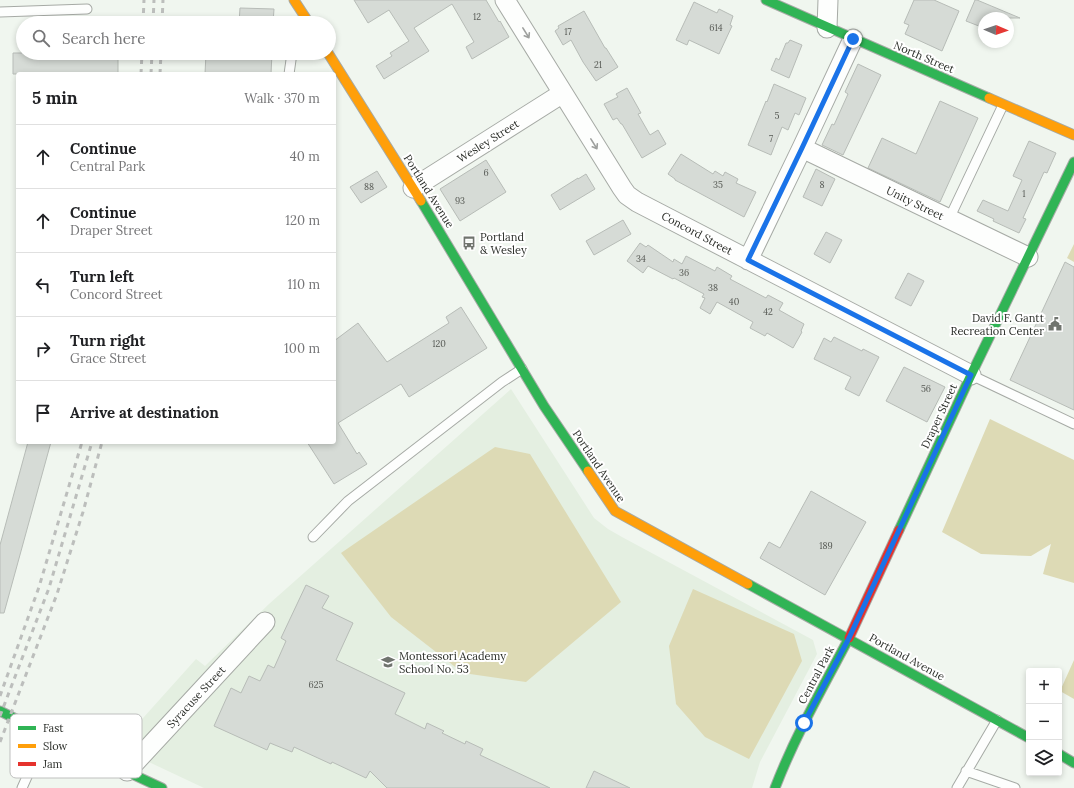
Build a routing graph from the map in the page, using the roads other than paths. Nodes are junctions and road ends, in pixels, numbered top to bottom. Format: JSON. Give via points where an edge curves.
{"nodes":[{"id":1,"x":294,"y":0,"type":"edge"},
{"id":2,"x":505,"y":0,"type":"edge"},
{"id":3,"x":766,"y":0,"type":"edge"},
{"id":4,"x":828,"y":0,"type":"edge"},
{"id":5,"x":87,"y":9,"type":"dead end"},
{"id":6,"x":300,"y":9,"type":"junction"},
{"id":7,"x":0,"y":12,"type":"edge"},
{"id":8,"x":298,"y":16,"type":"edge"},
{"id":9,"x":304,"y":16,"type":"edge"},
{"id":10,"x":827,"y":28,"type":"junction"},
{"id":11,"x":853,"y":39,"type":"junction"},
{"id":12,"x":291,"y":60,"type":"edge"},
{"id":13,"x":332,"y":60,"type":"edge"},
{"id":14,"x":289,"y":72,"type":"edge"},
{"id":15,"x":563,"y":93,"type":"junction"},
{"id":16,"x":1003,"y":104,"type":"junction"},
{"id":17,"x":1074,"y":135,"type":"edge"},
{"id":18,"x":802,"y":148,"type":"junction"},
{"id":19,"x":1074,"y":162,"type":"edge"},
{"id":20,"x":413,"y":188,"type":"junction"},
{"id":21,"x":949,"y":219,"type":"junction"},
{"id":22,"x":1028,"y":257,"type":"junction"},
{"id":23,"x":748,"y":260,"type":"junction"},
{"id":24,"x":522,"y":369,"type":"junction"},
{"id":25,"x":971,"y":375,"type":"junction"},
{"id":26,"x":1074,"y":424,"type":"edge"},
{"id":27,"x":313,"y":536,"type":"dead end"},
{"id":28,"x":265,"y":622,"type":"dead end"},
{"id":29,"x":849,"y":638,"type":"junction"},
{"id":30,"x":0,"y":711,"type":"edge"},
{"id":31,"x":10,"y":716,"type":"edge"},
{"id":32,"x":997,"y":720,"type":"junction"},
{"id":33,"x":1026,"y":736,"type":"edge"},
{"id":34,"x":142,"y":755,"type":"edge"},
{"id":35,"x":1062,"y":756,"type":"edge"},
{"id":36,"x":1074,"y":763,"type":"edge"},
{"id":37,"x":966,"y":772,"type":"junction"},
{"id":38,"x":26,"y":778,"type":"edge"},
{"id":39,"x":141,"y":778,"type":"edge"},
{"id":40,"x":22,"y":788,"type":"edge"},
{"id":41,"x":162,"y":788,"type":"edge"},
{"id":42,"x":775,"y":788,"type":"edge"},
{"id":43,"x":956,"y":788,"type":"edge"},
{"id":44,"x":1016,"y":788,"type":"edge"}],
"edges":[{"from":1,"to":6,"type":"main road"},
{"from":2,"to":15,"type":"street","name":"Concord Street","one_way":true},
{"from":3,"to":10,"type":"main road","name":"North Street"},
{"from":4,"to":10,"type":"street"},
{"from":5,"to":7,"type":"lane"},
{"from":6,"to":8,"type":"lane"},
{"from":6,"to":9,"type":"main road"},
{"from":10,"to":11,"type":"main road","name":"North Street"},
{"from":11,"to":16,"type":"main road","name":"North Street"},
{"from":11,"to":18,"type":"street"},
{"from":12,"to":14,"type":"lane"},
{"from":13,"to":20,"type":"main road","name":"Portland Avenue"},
{"from":15,"to":20,"type":"street","name":"Wesley Street"},
{"from":15,"to":23,"type":"street","name":"Concord Street","one_way":true,"via":[[628,195]]},
{"from":16,"to":17,"type":"main road","name":"North Street"},
{"from":16,"to":21,"type":"lane"},
{"from":18,"to":21,"type":"street","name":"Unity Street"},
{"from":18,"to":23,"type":"street"},
{"from":19,"to":22,"type":"main road","name":"Draper Street"},
{"from":20,"to":24,"type":"main road","name":"Portland Avenue"},
{"from":21,"to":22,"type":"street","name":"Unity Street"},
{"from":22,"to":25,"type":"main road","name":"Draper Street"},
{"from":23,"to":25,"type":"street","name":"Concord Street"},
{"from":24,"to":27,"type":"lane","via":[[348,501]]},
{"from":24,"to":29,"type":"main road","name":"Portland Avenue","via":[[615,511]]},
{"from":25,"to":26,"type":"lane"},
{"from":25,"to":29,"type":"main road","name":"Draper Street"},
{"from":28,"to":34,"type":"street","name":"Syracuse Street"},
{"from":29,"to":32,"type":"main road","name":"Portland Avenue"},
{"from":29,"to":42,"type":"main road","name":"Central Park","via":[[797,736]]},
{"from":30,"to":31,"type":"main road"},
{"from":32,"to":33,"type":"main road","name":"Portland Avenue"},
{"from":32,"to":37,"type":"lane"},
{"from":35,"to":36,"type":"main road"},
{"from":37,"to":43,"type":"lane"},
{"from":37,"to":44,"type":"lane"},
{"from":38,"to":40,"type":"lane"},
{"from":39,"to":41,"type":"main road"}]}
